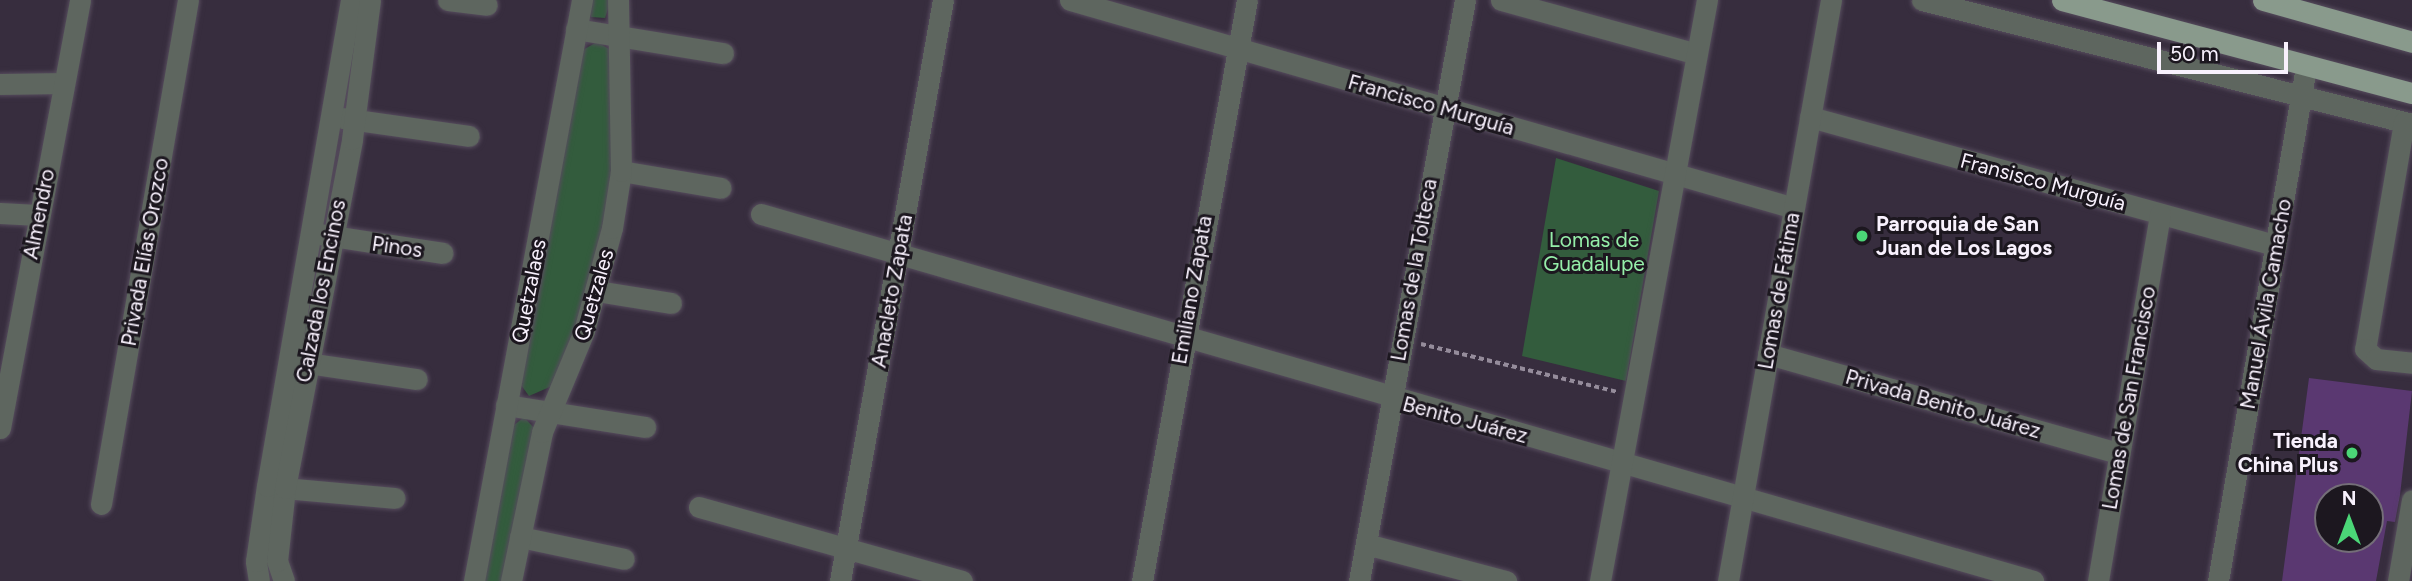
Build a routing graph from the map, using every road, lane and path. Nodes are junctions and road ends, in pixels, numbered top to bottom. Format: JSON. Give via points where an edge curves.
{"nodes":[{"id":1,"x":80,"y":0,"type":"edge"},
{"id":2,"x":188,"y":0,"type":"edge"},
{"id":3,"x":351,"y":0,"type":"edge"},
{"id":4,"x":370,"y":0,"type":"edge"},
{"id":5,"x":448,"y":0,"type":"edge"},
{"id":6,"x":582,"y":0,"type":"edge"},
{"id":7,"x":618,"y":0,"type":"edge"},
{"id":8,"x":943,"y":0,"type":"edge"},
{"id":9,"x":1070,"y":0,"type":"edge"},
{"id":10,"x":1247,"y":0,"type":"edge"},
{"id":11,"x":1465,"y":0,"type":"edge"},
{"id":12,"x":1501,"y":0,"type":"edge"},
{"id":13,"x":1707,"y":0,"type":"edge"},
{"id":14,"x":1831,"y":0,"type":"edge"},
{"id":15,"x":1922,"y":0,"type":"edge"},
{"id":16,"x":2062,"y":0,"type":"edge"},
{"id":17,"x":2264,"y":0,"type":"edge"},
{"id":18,"x":487,"y":5,"type":"dead end"},
{"id":19,"x":576,"y":29,"type":"junction"},
{"id":20,"x":619,"y":38,"type":"junction"},
{"id":21,"x":2412,"y":42,"type":"edge"},
{"id":22,"x":1237,"y":50,"type":"junction"},
{"id":23,"x":723,"y":53,"type":"dead end"},
{"id":24,"x":1698,"y":54,"type":"junction"},
{"id":25,"x":2306,"y":67,"type":"junction"},
{"id":26,"x":64,"y":83,"type":"junction"},
{"id":27,"x":0,"y":84,"type":"edge"},
{"id":28,"x":2412,"y":93,"type":"edge"},
{"id":29,"x":2300,"y":98,"type":"junction"},
{"id":30,"x":1443,"y":107,"type":"junction"},
{"id":31,"x":1810,"y":117,"type":"junction"},
{"id":32,"x":344,"y":118,"type":"junction"},
{"id":33,"x":2408,"y":123,"type":"edge"},
{"id":34,"x":469,"y":136,"type":"dead end"},
{"id":35,"x":621,"y":171,"type":"junction"},
{"id":36,"x":1673,"y":178,"type":"junction"},
{"id":37,"x":721,"y":188,"type":"dead end"},
{"id":38,"x":1794,"y":208,"type":"junction"},
{"id":39,"x":0,"y":213,"type":"edge"},
{"id":40,"x":761,"y":214,"type":"dead end"},
{"id":41,"x":2160,"y":214,"type":"junction"},
{"id":42,"x":38,"y":215,"type":"junction"},
{"id":43,"x":321,"y":234,"type":"junction"},
{"id":44,"x":2276,"y":245,"type":"junction"},
{"id":45,"x":443,"y":253,"type":"dead end"},
{"id":46,"x":899,"y":253,"type":"junction"},
{"id":47,"x":597,"y":291,"type":"junction"},
{"id":48,"x":671,"y":303,"type":"dead end"},
{"id":49,"x":1183,"y":340,"type":"junction"},
{"id":50,"x":1402,"y":340,"type":"junction"},
{"id":51,"x":7,"y":346,"type":"edge"},
{"id":52,"x":1768,"y":355,"type":"junction"},
{"id":53,"x":296,"y":362,"type":"junction"},
{"id":54,"x":2412,"y":363,"type":"edge"},
{"id":55,"x":417,"y":379,"type":"dead end"},
{"id":56,"x":1633,"y":396,"type":"junction"},
{"id":57,"x":1392,"y":400,"type":"junction"},
{"id":58,"x":506,"y":405,"type":"junction"},
{"id":59,"x":550,"y":414,"type":"junction"},
{"id":60,"x":645,"y":427,"type":"dead end"},
{"id":61,"x":0,"y":428,"type":"edge"},
{"id":62,"x":2119,"y":453,"type":"junction"},
{"id":63,"x":1621,"y":462,"type":"junction"},
{"id":64,"x":276,"y":487,"type":"junction"},
{"id":65,"x":1743,"y":493,"type":"junction"},
{"id":66,"x":395,"y":498,"type":"dead end"},
{"id":67,"x":2412,"y":500,"type":"edge"},
{"id":68,"x":101,"y":504,"type":"dead end"},
{"id":69,"x":699,"y":507,"type":"dead end"},
{"id":70,"x":520,"y":537,"type":"junction"},
{"id":71,"x":1366,"y":544,"type":"junction"},
{"id":72,"x":846,"y":547,"type":"junction"},
{"id":73,"x":624,"y":559,"type":"dead end"},
{"id":74,"x":259,"y":581,"type":"edge"},
{"id":75,"x":284,"y":581,"type":"edge"},
{"id":76,"x":474,"y":581,"type":"edge"},
{"id":77,"x":511,"y":581,"type":"edge"},
{"id":78,"x":840,"y":581,"type":"edge"},
{"id":79,"x":962,"y":581,"type":"edge"},
{"id":80,"x":1142,"y":581,"type":"edge"},
{"id":81,"x":1359,"y":581,"type":"edge"},
{"id":82,"x":1506,"y":581,"type":"edge"},
{"id":83,"x":1600,"y":581,"type":"edge"},
{"id":84,"x":1728,"y":581,"type":"edge"},
{"id":85,"x":2033,"y":581,"type":"edge"},
{"id":86,"x":2098,"y":581,"type":"edge"},
{"id":87,"x":2218,"y":581,"type":"edge"},
{"id":88,"x":2398,"y":581,"type":"edge"}],
"edges":[{"from":1,"to":26,"type":"street","name":"Almendro"},
{"from":2,"to":68,"type":"street","name":"Privada Elías Orozco"},
{"from":3,"to":32,"type":"street","name":"Calzada los Encinos"},
{"from":4,"to":32,"type":"street","name":"Calzada los Encinos"},
{"from":5,"to":18,"type":"street"},
{"from":6,"to":19,"type":"street","name":"Quetzalaes"},
{"from":7,"to":20,"type":"street","name":"Quetzales"},
{"from":8,"to":46,"type":"street","name":"Anacleto Zapata"},
{"from":9,"to":22,"type":"street","name":"Francisco Murguía"},
{"from":10,"to":22,"type":"street","name":"Emiliano Zapata"},
{"from":11,"to":30,"type":"street","name":"Lomas de la Tolteca"},
{"from":12,"to":24,"type":"street"},
{"from":13,"to":24,"type":"street"},
{"from":14,"to":31,"type":"street","name":"Lomas de Fátima"},
{"from":15,"to":29,"type":"street"},
{"from":16,"to":25,"type":"main road"},
{"from":17,"to":21,"type":"main road"},
{"from":19,"to":20,"type":"street"},
{"from":19,"to":58,"type":"street","name":"Quetzalaes"},
{"from":20,"to":23,"type":"street"},
{"from":20,"to":35,"type":"street","name":"Quetzales"},
{"from":22,"to":30,"type":"street","name":"Francisco Murguía"},
{"from":22,"to":49,"type":"street","name":"Emiliano Zapata"},
{"from":24,"to":36,"type":"street"},
{"from":25,"to":28,"type":"main road"},
{"from":25,"to":29,"type":"street","name":"Manuel Ávila Camacho"},
{"from":26,"to":27,"type":"street"},
{"from":26,"to":42,"type":"street","name":"Almendro"},
{"from":29,"to":33,"type":"street"},
{"from":29,"to":44,"type":"street","name":"Manuel Ávila Camacho"},
{"from":30,"to":36,"type":"street","name":"Francisco Murguía"},
{"from":30,"to":50,"type":"street","name":"Lomas de la Tolteca"},
{"from":31,"to":38,"type":"street","name":"Lomas de Fátima"},
{"from":31,"to":41,"type":"street","name":"Fransisco Murguía"},
{"from":32,"to":34,"type":"street"},
{"from":32,"to":43,"type":"street","name":"Calzada los Encinos"},
{"from":33,"to":54,"type":"street","via":[[2365,349],[2376,359]]},
{"from":35,"to":37,"type":"street"},
{"from":35,"to":47,"type":"street","name":"Quetzales"},
{"from":36,"to":38,"type":"street","name":"Francisco Murguía"},
{"from":36,"to":56,"type":"street"},
{"from":38,"to":52,"type":"street","name":"Lomas de Fátima"},
{"from":39,"to":42,"type":"street"},
{"from":40,"to":46,"type":"street"},
{"from":41,"to":44,"type":"street","name":"Fransisco Murguía"},
{"from":41,"to":62,"type":"street","name":"Lomas de San Francisco"},
{"from":42,"to":51,"type":"street","name":"Almendro"},
{"from":43,"to":45,"type":"street","name":"Pinos"},
{"from":43,"to":53,"type":"street","name":"Calzada los Encinos"},
{"from":44,"to":87,"type":"street","name":"Manuel Ávila Camacho"},
{"from":46,"to":49,"type":"street","name":"Benito Juárez"},
{"from":46,"to":72,"type":"street","name":"Anacleto Zapata"},
{"from":47,"to":48,"type":"street"},
{"from":47,"to":59,"type":"street","name":"Quetzales"},
{"from":49,"to":57,"type":"street","name":"Benito Juárez"},
{"from":49,"to":80,"type":"street","name":"Emiliano Zapata"},
{"from":50,"to":56,"type":"path"},
{"from":50,"to":57,"type":"street","name":"Lomas de la Tolteca"},
{"from":51,"to":61,"type":"street","name":"Almendro"},
{"from":52,"to":62,"type":"street","name":"Privada Benito Juárez"},
{"from":52,"to":65,"type":"street","name":"Lomas de Fátima"},
{"from":53,"to":55,"type":"street"},
{"from":53,"to":64,"type":"street","name":"Calzada los Encinos"},
{"from":56,"to":63,"type":"street"},
{"from":57,"to":63,"type":"street","name":"Benito Juárez"},
{"from":57,"to":71,"type":"street","name":"Lomas de la Tolteca"},
{"from":58,"to":59,"type":"street"},
{"from":58,"to":76,"type":"street","name":"Quetzalaes"},
{"from":59,"to":60,"type":"street"},
{"from":59,"to":70,"type":"street","name":"Quetzales"},
{"from":62,"to":86,"type":"street","name":"Lomas de San Francisco"},
{"from":63,"to":65,"type":"street","name":"Benito Juárez"},
{"from":63,"to":83,"type":"street"},
{"from":64,"to":66,"type":"street"},
{"from":64,"to":74,"type":"street","name":"Calzada los Encinos","via":[[256,561]]},
{"from":64,"to":75,"type":"street","name":"Calzada los Encinos","via":[[277,561]]},
{"from":65,"to":84,"type":"street","name":"Lomas de Fátima"},
{"from":65,"to":85,"type":"street","name":"Benito Juárez"},
{"from":67,"to":88,"type":"street"},
{"from":69,"to":72,"type":"street"},
{"from":70,"to":73,"type":"street"},
{"from":70,"to":77,"type":"street","name":"Quetzales"},
{"from":71,"to":81,"type":"street","name":"Lomas de la Tolteca"},
{"from":71,"to":82,"type":"street"},
{"from":72,"to":78,"type":"street","name":"Anacleto Zapata"},
{"from":72,"to":79,"type":"street"}]}
